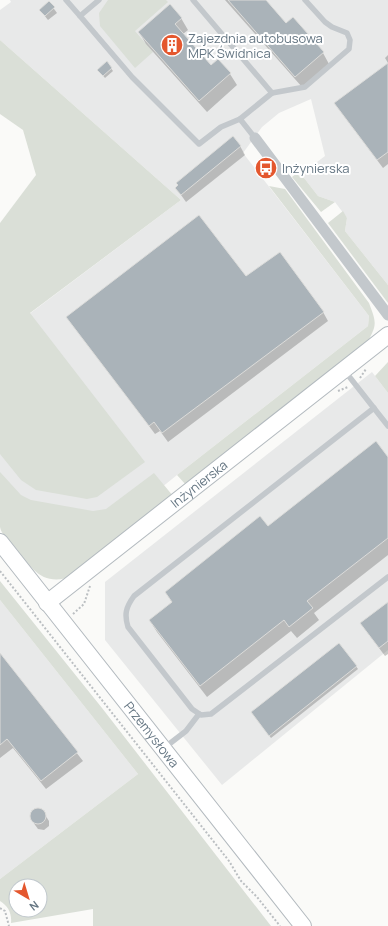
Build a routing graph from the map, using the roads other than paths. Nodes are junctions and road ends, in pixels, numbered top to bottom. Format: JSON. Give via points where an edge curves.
{"nodes":[{"id":1,"x":66,"y":0,"type":"edge"},
{"id":2,"x":99,"y":0,"type":"edge"},
{"id":3,"x":193,"y":0,"type":"edge"},
{"id":4,"x":305,"y":0,"type":"edge"},
{"id":5,"x":80,"y":16,"type":"junction"},
{"id":6,"x":272,"y":93,"type":"junction"},
{"id":7,"x":240,"y":119,"type":"junction"},
{"id":8,"x":255,"y":138,"type":"joint"},
{"id":9,"x":388,"y":315,"type":"edge"},
{"id":10,"x":388,"y":335,"type":"edge"},
{"id":11,"x":344,"y":370,"type":"junction"},
{"id":12,"x":374,"y":408,"type":"junction"},
{"id":13,"x":388,"y":426,"type":"edge"},
{"id":14,"x":0,"y":542,"type":"edge"},
{"id":15,"x":388,"y":577,"type":"edge"},
{"id":16,"x":48,"y":603,"type":"junction"},
{"id":17,"x":199,"y":714,"type":"junction"},
{"id":18,"x":163,"y":749,"type":"junction"},
{"id":19,"x":303,"y":926,"type":"edge"}],
"edges":[{"from":1,"to":5,"type":"lane"},
{"from":2,"to":5,"type":"lane"},
{"from":3,"to":6,"type":"lane"},
{"from":4,"to":6,"type":"lane","via":[[325,22],[347,33],[350,49],[305,87]]},
{"from":5,"to":7,"type":"lane","via":[[132,77],[199,144],[221,127]]},
{"from":6,"to":7,"type":"lane"},
{"from":7,"to":8,"type":"lane"},
{"from":8,"to":9,"type":"street"},
{"from":10,"to":11,"type":"main road","name":"Inżynierska"},
{"from":11,"to":12,"type":"lane"},
{"from":11,"to":16,"type":"main road","name":"Inżynierska"},
{"from":12,"to":13,"type":"lane"},
{"from":12,"to":17,"type":"lane","via":[[134,596],[127,606],[125,616],[128,627],[192,709]]},
{"from":14,"to":16,"type":"main road","name":"Przemysłowa"},
{"from":15,"to":17,"type":"lane","via":[[211,714]]},
{"from":16,"to":18,"type":"main road","name":"Przemysłowa"},
{"from":17,"to":18,"type":"lane","via":[[186,731]]},
{"from":18,"to":19,"type":"main road","name":"Przemysłowa"}]}
